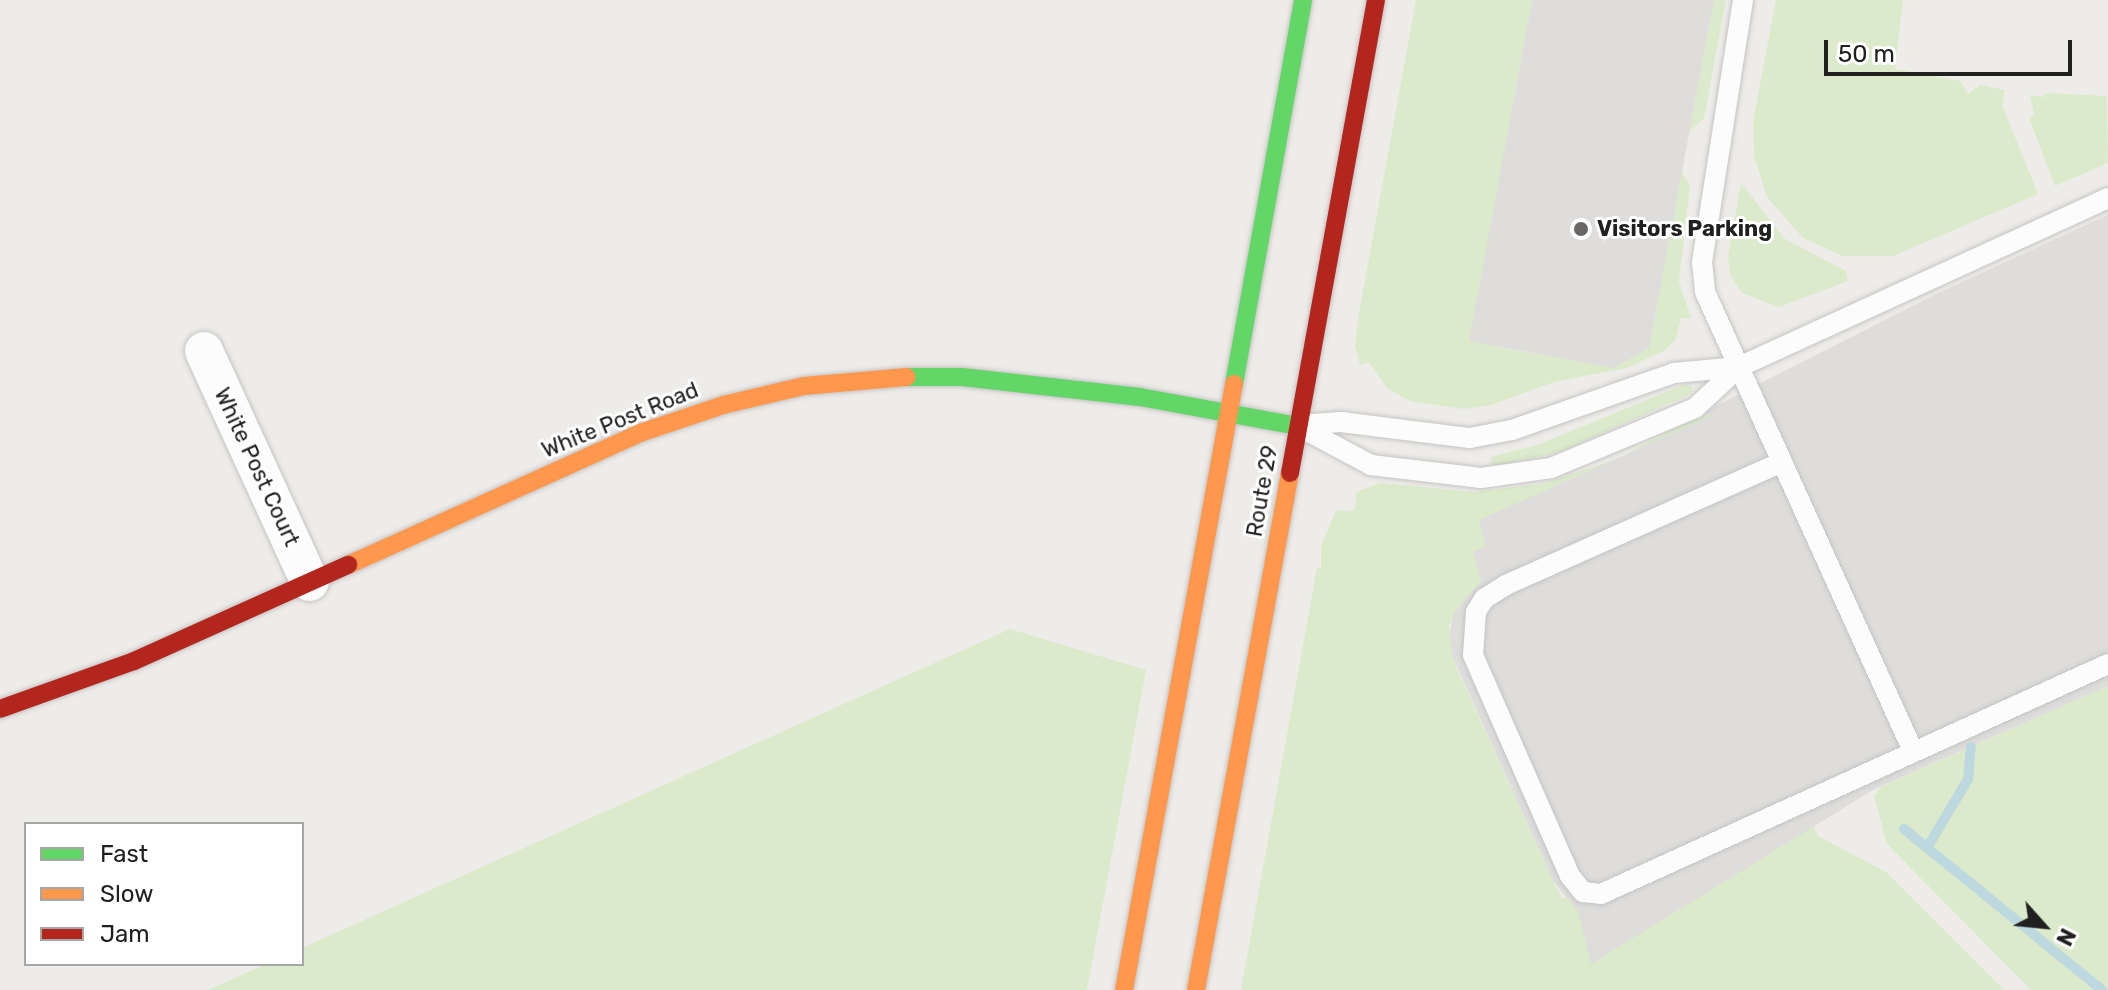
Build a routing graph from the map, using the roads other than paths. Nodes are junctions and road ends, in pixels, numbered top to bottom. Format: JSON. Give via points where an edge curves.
{"nodes":[{"id":1,"x":1303,"y":0,"type":"edge"},
{"id":2,"x":1376,"y":0,"type":"edge"},
{"id":3,"x":1743,"y":0,"type":"edge"},
{"id":4,"x":2108,"y":198,"type":"edge"},
{"id":5,"x":204,"y":351,"type":"dead end"},
{"id":6,"x":1739,"y":367,"type":"junction"},
{"id":7,"x":1228,"y":413,"type":"junction"},
{"id":8,"x":1298,"y":426,"type":"junction"},
{"id":9,"x":1782,"y":462,"type":"junction"},
{"id":10,"x":310,"y":582,"type":"junction"},
{"id":11,"x":2108,"y":664,"type":"edge"},
{"id":12,"x":0,"y":709,"type":"edge"},
{"id":13,"x":1913,"y":751,"type":"junction"},
{"id":14,"x":1124,"y":990,"type":"edge"},
{"id":15,"x":1196,"y":990,"type":"edge"}],
"edges":[{"from":1,"to":7,"type":"main road"},
{"from":2,"to":8,"type":"main road","name":"Route 29"},
{"from":3,"to":6,"type":"lane","via":[[1702,262],[1705,292]]},
{"from":4,"to":6,"type":"lane"},
{"from":5,"to":10,"type":"street","name":"White Post Court"},
{"from":6,"to":8,"type":"lane","via":[[1674,373],[1512,430],[1470,438],[1341,422]]},
{"from":6,"to":8,"type":"lane","via":[[1695,408],[1551,468],[1509,477],[1448,476],[1371,465]]},
{"from":6,"to":9,"type":"lane"},
{"from":7,"to":8,"type":"main road","name":"White Post Road"},
{"from":7,"to":10,"type":"main road","name":"White Post Road","via":[[962,377],[880,377],[804,386],[640,433]]},
{"from":7,"to":14,"type":"main road"},
{"from":8,"to":15,"type":"main road","name":"Route 29"},
{"from":9,"to":13,"type":"lane"},
{"from":9,"to":13,"type":"lane","via":[[1506,585],[1484,599],[1476,612],[1473,655],[1570,876],[1583,892],[1601,894]]},
{"from":10,"to":12,"type":"main road","name":"White Post Road","via":[[134,661]]},
{"from":11,"to":13,"type":"lane"}]}
